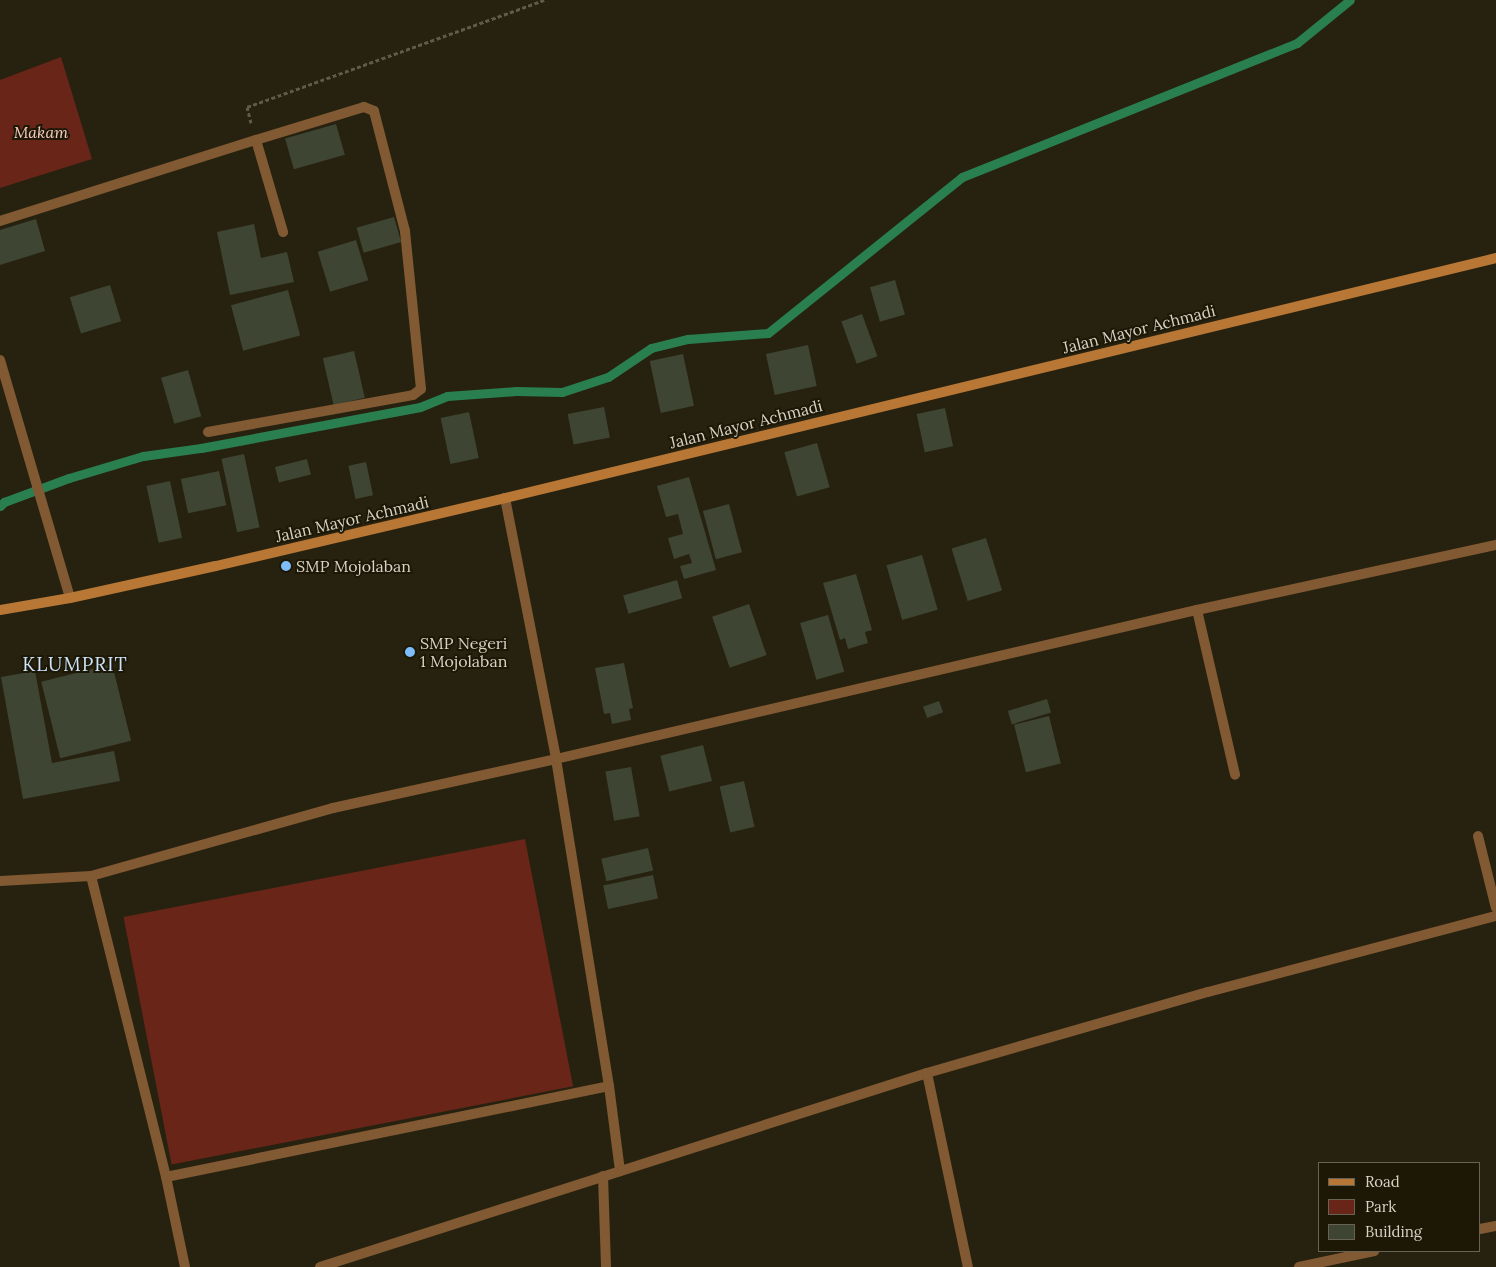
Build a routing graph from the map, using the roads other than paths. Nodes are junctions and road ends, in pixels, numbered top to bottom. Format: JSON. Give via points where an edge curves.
{"nodes":[{"id":1,"x":256,"y":140,"type":"junction"},
{"id":2,"x":0,"y":221,"type":"edge"},
{"id":3,"x":283,"y":232,"type":"dead end"},
{"id":4,"x":1496,"y":258,"type":"edge"},
{"id":5,"x":0,"y":360,"type":"edge"},
{"id":6,"x":208,"y":432,"type":"dead end"},
{"id":7,"x":505,"y":498,"type":"junction"},
{"id":8,"x":1496,"y":545,"type":"edge"},
{"id":9,"x":70,"y":598,"type":"junction"},
{"id":10,"x":0,"y":610,"type":"edge"},
{"id":11,"x":1197,"y":610,"type":"junction"},
{"id":12,"x":556,"y":759,"type":"junction"},
{"id":13,"x":1235,"y":775,"type":"dead end"},
{"id":14,"x":1478,"y":836,"type":"dead end"},
{"id":15,"x":91,"y":876,"type":"junction"},
{"id":16,"x":0,"y":882,"type":"edge"},
{"id":17,"x":1496,"y":908,"type":"edge"},
{"id":18,"x":1496,"y":916,"type":"edge"},
{"id":19,"x":927,"y":1073,"type":"junction"},
{"id":20,"x":609,"y":1086,"type":"junction"},
{"id":21,"x":620,"y":1171,"type":"junction"},
{"id":22,"x":603,"y":1176,"type":"junction"},
{"id":23,"x":166,"y":1178,"type":"junction"},
{"id":24,"x":1496,"y":1226,"type":"edge"},
{"id":25,"x":1481,"y":1229,"type":"edge"},
{"id":26,"x":1369,"y":1252,"type":"edge"},
{"id":27,"x":185,"y":1267,"type":"edge"},
{"id":28,"x":320,"y":1267,"type":"edge"},
{"id":29,"x":606,"y":1267,"type":"edge"},
{"id":30,"x":968,"y":1267,"type":"edge"},
{"id":31,"x":1299,"y":1267,"type":"edge"}],
"edges":[{"from":1,"to":2,"type":"street"},
{"from":1,"to":3,"type":"street"},
{"from":1,"to":6,"type":"street","via":[[364,107],[374,111],[405,231],[421,390],[413,395]]},
{"from":4,"to":7,"type":"main road","name":"Jalan Mayor Achmadi"},
{"from":5,"to":9,"type":"street"},
{"from":7,"to":9,"type":"main road","name":"Jalan Mayor Achmadi"},
{"from":7,"to":12,"type":"street"},
{"from":8,"to":11,"type":"street"},
{"from":9,"to":10,"type":"main road","name":"Jalan Mayor Achmadi"},
{"from":11,"to":12,"type":"street"},
{"from":11,"to":13,"type":"street"},
{"from":12,"to":15,"type":"street","via":[[333,808]]},
{"from":12,"to":20,"type":"street"},
{"from":14,"to":17,"type":"street"},
{"from":15,"to":16,"type":"street"},
{"from":15,"to":23,"type":"street"},
{"from":18,"to":19,"type":"street","via":[[1208,992]]},
{"from":19,"to":21,"type":"street"},
{"from":19,"to":30,"type":"street"},
{"from":20,"to":21,"type":"street"},
{"from":20,"to":23,"type":"street"},
{"from":21,"to":22,"type":"street"},
{"from":22,"to":28,"type":"street"},
{"from":22,"to":29,"type":"street"},
{"from":23,"to":27,"type":"street"},
{"from":24,"to":25,"type":"street"},
{"from":26,"to":31,"type":"street"}]}
